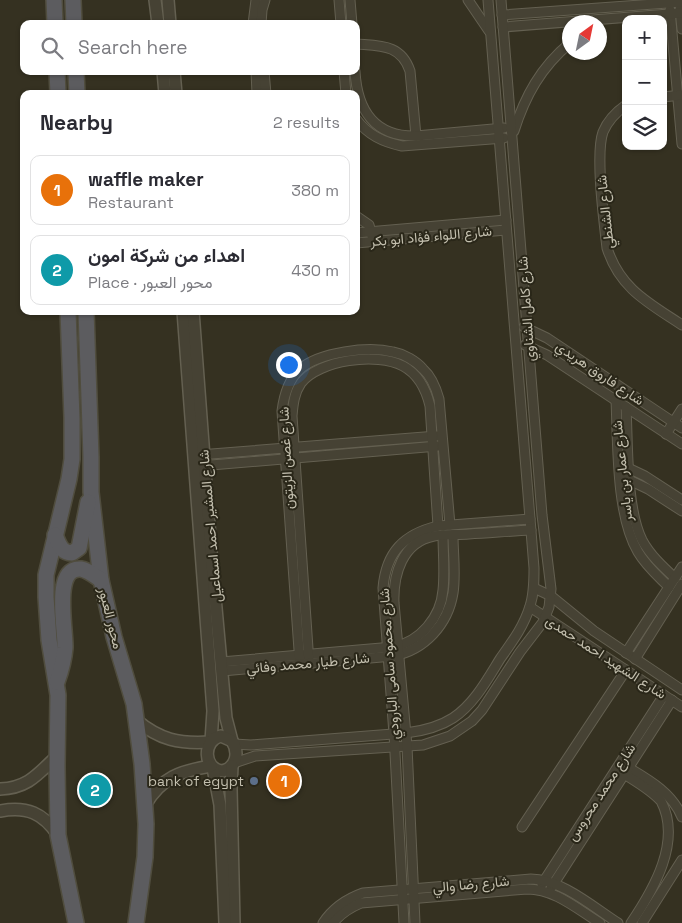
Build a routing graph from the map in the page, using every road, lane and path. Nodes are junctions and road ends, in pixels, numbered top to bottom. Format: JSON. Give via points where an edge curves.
{"nodes":[{"id":1,"x":54,"y":0,"type":"edge"},
{"id":2,"x":73,"y":0,"type":"edge"},
{"id":3,"x":155,"y":0,"type":"edge"},
{"id":4,"x":168,"y":0,"type":"edge"},
{"id":5,"x":256,"y":0,"type":"edge"},
{"id":6,"x":265,"y":0,"type":"edge"},
{"id":7,"x":339,"y":0,"type":"edge"},
{"id":8,"x":350,"y":0,"type":"edge"},
{"id":9,"x":468,"y":0,"type":"edge"},
{"id":10,"x":488,"y":0,"type":"edge"},
{"id":11,"x":501,"y":0,"type":"edge"},
{"id":12,"x":670,"y":2,"type":"junction"},
{"id":13,"x":681,"y":2,"type":"edge"},
{"id":14,"x":584,"y":4,"type":"edge"},
{"id":15,"x":596,"y":4,"type":"edge"},
{"id":16,"x":681,"y":13,"type":"edge"},
{"id":17,"x":671,"y":14,"type":"junction"},
{"id":18,"x":502,"y":15,"type":"junction"},
{"id":19,"x":55,"y":20,"type":"edge"},
{"id":20,"x":74,"y":20,"type":"edge"},
{"id":21,"x":158,"y":20,"type":"edge"},
{"id":22,"x":170,"y":20,"type":"edge"},
{"id":23,"x":254,"y":20,"type":"edge"},
{"id":24,"x":261,"y":20,"type":"edge"},
{"id":25,"x":340,"y":20,"type":"edge"},
{"id":26,"x":352,"y":20,"type":"edge"},
{"id":27,"x":607,"y":20,"type":"edge"},
{"id":28,"x":562,"y":22,"type":"edge"},
{"id":29,"x":503,"y":27,"type":"junction"},
{"id":30,"x":682,"y":28,"type":"edge"},
{"id":31,"x":491,"y":35,"type":"junction"},
{"id":32,"x":360,"y":44,"type":"edge"},
{"id":33,"x":562,"y":51,"type":"edge"},
{"id":34,"x":57,"y":75,"type":"edge"},
{"id":35,"x":76,"y":75,"type":"edge"},
{"id":36,"x":163,"y":75,"type":"edge"},
{"id":37,"x":174,"y":75,"type":"edge"},
{"id":38,"x":256,"y":75,"type":"edge"},
{"id":39,"x":264,"y":75,"type":"edge"},
{"id":40,"x":344,"y":75,"type":"edge"},
{"id":41,"x":355,"y":75,"type":"edge"},
{"id":42,"x":58,"y":90,"type":"edge"},
{"id":43,"x":77,"y":90,"type":"edge"},
{"id":44,"x":164,"y":90,"type":"edge"},
{"id":45,"x":176,"y":90,"type":"edge"},
{"id":46,"x":257,"y":90,"type":"edge"},
{"id":47,"x":266,"y":90,"type":"edge"},
{"id":48,"x":346,"y":90,"type":"edge"},
{"id":49,"x":357,"y":90,"type":"edge"},
{"id":50,"x":680,"y":95,"type":"edge"},
{"id":51,"x":667,"y":97,"type":"edge"},
{"id":52,"x":360,"y":101,"type":"edge"},
{"id":53,"x":622,"y":108,"type":"edge"},
{"id":54,"x":360,"y":124,"type":"edge"},
{"id":55,"x":511,"y":127,"type":"junction"},
{"id":56,"x":498,"y":128,"type":"junction"},
{"id":57,"x":416,"y":136,"type":"junction"},
{"id":58,"x":512,"y":137,"type":"junction"},
{"id":59,"x":499,"y":139,"type":"junction"},
{"id":60,"x":682,"y":144,"type":"edge"},
{"id":61,"x":360,"y":218,"type":"edge"},
{"id":62,"x":506,"y":225,"type":"junction"},
{"id":63,"x":360,"y":234,"type":"edge"},
{"id":64,"x":372,"y":237,"type":"junction"},
{"id":65,"x":360,"y":242,"type":"edge"},
{"id":66,"x":68,"y":315,"type":"edge"},
{"id":67,"x":86,"y":315,"type":"edge"},
{"id":68,"x":183,"y":315,"type":"edge"},
{"id":69,"x":193,"y":315,"type":"edge"},
{"id":70,"x":514,"y":324,"type":"junction"},
{"id":71,"x":682,"y":325,"type":"edge"},
{"id":72,"x":527,"y":328,"type":"junction"},
{"id":73,"x":515,"y":342,"type":"junction"},
{"id":74,"x":529,"y":346,"type":"junction"},
{"id":75,"x":334,"y":359,"type":"junction"},
{"id":76,"x":616,"y":400,"type":"junction"},
{"id":77,"x":626,"y":407,"type":"junction"},
{"id":78,"x":682,"y":409,"type":"edge"},
{"id":79,"x":680,"y":426,"type":"edge"},
{"id":80,"x":443,"y":435,"type":"junction"},
{"id":81,"x":432,"y":436,"type":"junction"},
{"id":82,"x":670,"y":436,"type":"junction"},
{"id":83,"x":682,"y":444,"type":"edge"},
{"id":84,"x":443,"y":446,"type":"junction"},
{"id":85,"x":433,"y":447,"type":"junction"},
{"id":86,"x":288,"y":448,"type":"junction"},
{"id":87,"x":289,"y":459,"type":"junction"},
{"id":88,"x":199,"y":461,"type":"junction"},
{"id":89,"x":620,"y":465,"type":"junction"},
{"id":90,"x":629,"y":468,"type":"junction"},
{"id":91,"x":620,"y":476,"type":"junction"},
{"id":92,"x":630,"y":479,"type":"junction"},
{"id":93,"x":91,"y":492,"type":"junction"},
{"id":94,"x":682,"y":500,"type":"edge"},
{"id":95,"x":682,"y":511,"type":"edge"},
{"id":96,"x":530,"y":519,"type":"junction"},
{"id":97,"x":450,"y":525,"type":"junction"},
{"id":98,"x":438,"y":526,"type":"junction"},
{"id":99,"x":531,"y":530,"type":"junction"},
{"id":100,"x":55,"y":535,"type":"junction"},
{"id":101,"x":443,"y":535,"type":"junction"},
{"id":102,"x":453,"y":535,"type":"junction"},
{"id":103,"x":682,"y":567,"type":"edge"},
{"id":104,"x":101,"y":580,"type":"junction"},
{"id":105,"x":678,"y":581,"type":"edge"},
{"id":106,"x":669,"y":587,"type":"junction"},
{"id":107,"x":534,"y":588,"type":"junction"},
{"id":108,"x":551,"y":596,"type":"junction"},
{"id":109,"x":441,"y":602,"type":"junction"},
{"id":110,"x":451,"y":604,"type":"junction"},
{"id":111,"x":530,"y":607,"type":"junction"},
{"id":112,"x":545,"y":617,"type":"junction"},
{"id":113,"x":398,"y":651,"type":"junction"},
{"id":114,"x":388,"y":652,"type":"junction"},
{"id":115,"x":626,"y":653,"type":"junction"},
{"id":116,"x":634,"y":658,"type":"junction"},
{"id":117,"x":304,"y":659,"type":"junction"},
{"id":118,"x":221,"y":666,"type":"junction"},
{"id":119,"x":626,"y":670,"type":"junction"},
{"id":120,"x":56,"y":683,"type":"junction"},
{"id":121,"x":682,"y":690,"type":"edge"},
{"id":122,"x":668,"y":698,"type":"junction"},
{"id":123,"x":682,"y":707,"type":"edge"},
{"id":124,"x":136,"y":720,"type":"junction"},
{"id":125,"x":406,"y":733,"type":"junction"},
{"id":126,"x":394,"y":734,"type":"junction"},
{"id":127,"x":211,"y":741,"type":"junction"},
{"id":128,"x":233,"y":742,"type":"junction"},
{"id":129,"x":395,"y":746,"type":"junction"},
{"id":130,"x":407,"y":746,"type":"junction"},
{"id":131,"x":57,"y":756,"type":"junction"},
{"id":132,"x":233,"y":764,"type":"junction"},
{"id":133,"x":212,"y":767,"type":"junction"},
{"id":134,"x":622,"y":768,"type":"junction"},
{"id":135,"x":0,"y":789,"type":"edge"},
{"id":136,"x":145,"y":805,"type":"junction"},
{"id":137,"x":0,"y":811,"type":"edge"},
{"id":138,"x":682,"y":817,"type":"edge"},
{"id":139,"x":522,"y":827,"type":"dead end"},
{"id":140,"x":412,"y":831,"type":"junction"},
{"id":141,"x":400,"y":832,"type":"junction"},
{"id":142,"x":58,"y":835,"type":"junction"},
{"id":143,"x":227,"y":838,"type":"junction"},
{"id":144,"x":682,"y":860,"type":"edge"},
{"id":145,"x":545,"y":880,"type":"junction"},
{"id":146,"x":554,"y":883,"type":"junction"},
{"id":147,"x":538,"y":890,"type":"junction"},
{"id":148,"x":548,"y":892,"type":"junction"},
{"id":149,"x":414,"y":893,"type":"junction"},
{"id":150,"x":403,"y":894,"type":"junction"},
{"id":151,"x":74,"y":919,"type":"edge"},
{"id":152,"x":136,"y":923,"type":"edge"},
{"id":153,"x":225,"y":923,"type":"edge"},
{"id":154,"x":234,"y":923,"type":"edge"},
{"id":155,"x":323,"y":923,"type":"edge"},
{"id":156,"x":333,"y":923,"type":"edge"},
{"id":157,"x":404,"y":923,"type":"edge"},
{"id":158,"x":415,"y":923,"type":"edge"},
{"id":159,"x":600,"y":923,"type":"edge"},
{"id":160,"x":618,"y":923,"type":"edge"},
{"id":161,"x":631,"y":923,"type":"edge"},
{"id":162,"x":642,"y":923,"type":"edge"}],
"edges":[{"from":1,"to":19,"type":"highway"},
{"from":2,"to":20,"type":"highway"},
{"from":3,"to":21,"type":"street"},
{"from":4,"to":22,"type":"street"},
{"from":5,"to":23,"type":"street"},
{"from":6,"to":24,"type":"street"},
{"from":7,"to":25,"type":"street"},
{"from":8,"to":26,"type":"street"},
{"from":9,"to":31,"type":"street"},
{"from":10,"to":31,"type":"street","name":"شارع كامل الشناوي"},
{"from":11,"to":18,"type":"street","name":"شارع كامل الشناوي"},
{"from":12,"to":13,"type":"street"},
{"from":12,"to":15,"type":"street"},
{"from":12,"to":17,"type":"street"},
{"from":13,"to":16,"type":"street"},
{"from":14,"to":15,"type":"street"},
{"from":14,"to":18,"type":"street"},
{"from":16,"to":17,"type":"street"},
{"from":16,"to":30,"type":"street"},
{"from":17,"to":27,"type":"street"},
{"from":17,"to":50,"type":"street"},
{"from":18,"to":29,"type":"street","name":"شارع كامل الشناوي"},
{"from":28,"to":29,"type":"street"},
{"from":29,"to":55,"type":"street","name":"شارع كامل الشناوي"},
{"from":31,"to":56,"type":"street","name":"شارع كامل الشناوي"},
{"from":32,"to":57,"type":"street","via":[[391,48],[408,64]]},
{"from":33,"to":58,"type":"street","via":[[534,82]]},
{"from":34,"to":42,"type":"highway"},
{"from":35,"to":43,"type":"highway"},
{"from":36,"to":44,"type":"street"},
{"from":37,"to":45,"type":"street"},
{"from":38,"to":46,"type":"street"},
{"from":39,"to":47,"type":"street"},
{"from":40,"to":48,"type":"street"},
{"from":41,"to":49,"type":"street"},
{"from":50,"to":51,"type":"street"},
{"from":50,"to":60,"type":"street"},
{"from":52,"to":57,"type":"street","via":[[381,128],[406,137]]},
{"from":53,"to":71,"type":"street","name":"شارع الشنطي","via":[[609,120],[600,143],[607,248],[625,284]]},
{"from":54,"to":59,"type":"street","via":[[387,143],[402,146]]},
{"from":55,"to":56,"type":"street"},
{"from":55,"to":58,"type":"street","name":"شارع كامل الشناوي"},
{"from":56,"to":57,"type":"street"},
{"from":56,"to":59,"type":"street","name":"شارع كامل الشناوي"},
{"from":58,"to":59,"type":"street"},
{"from":58,"to":72,"type":"street","name":"شارع كامل الشناوي"},
{"from":59,"to":62,"type":"street","name":"شارع كامل الشناوي"},
{"from":61,"to":64,"type":"street","via":[[367,222]]},
{"from":62,"to":64,"type":"street","name":"شارع اللواء فؤاد ابو بكر"},
{"from":62,"to":70,"type":"street","name":"شارع كامل الشناوي"},
{"from":63,"to":64,"type":"street","name":"شارع اللواء فؤاد ابو بكر"},
{"from":64,"to":65,"type":"street","name":"شارع اللواء فؤاد ابو بكر"},
{"from":66,"to":100,"type":"highway","via":[[72,459]]},
{"from":67,"to":93,"type":"highway","name":"محور العبور"},
{"from":68,"to":88,"type":"street","name":"شارع المشير احمد اسماعيل"},
{"from":69,"to":88,"type":"street","name":"شارع المشير احمد اسماعيل"},
{"from":70,"to":72,"type":"street","name":"شارع فاروق هريدي"},
{"from":70,"to":73,"type":"street","name":"شارع كامل الشناوي"},
{"from":72,"to":74,"type":"street","name":"شارع كامل الشناوي"},
{"from":72,"to":79,"type":"street","name":"شارع فاروق هريدي"},
{"from":73,"to":74,"type":"street","name":"شارع فاروق هريدي"},
{"from":73,"to":96,"type":"street","name":"شارع كامل الشناوي"},
{"from":74,"to":76,"type":"street","name":"شارع فاروق هريدي"},
{"from":74,"to":108,"type":"street","name":"شارع كامل الشناوي"},
{"from":75,"to":80,"type":"street","name":"شارع غصن الزيتون","via":[[382,350],[408,357],[428,375],[437,393]]},
{"from":75,"to":81,"type":"street","name":"شارع غصن الزيتون","via":[[381,360],[403,366],[413,373],[427,394]]},
{"from":75,"to":86,"type":"street","name":"شارع غصن الزيتون","via":[[308,376],[296,391]]},
{"from":76,"to":77,"type":"street","name":"شارع فاروق هريدي"},
{"from":76,"to":89,"type":"street","name":"شارع عمار بن ياسر"},
{"from":77,"to":82,"type":"street","name":"شارع فاروق هريدي"},
{"from":77,"to":90,"type":"street","name":"شارع عمار بن ياسر"},
{"from":78,"to":79,"type":"street"},
{"from":79,"to":82,"type":"street"},
{"from":80,"to":81,"type":"street"},
{"from":80,"to":84,"type":"street","name":"شارع غصن الزيتون"},
{"from":81,"to":85,"type":"street","name":"شارع غصن الزيتون"},
{"from":81,"to":86,"type":"street"},
{"from":82,"to":83,"type":"street","name":"شارع فاروق هريدي"},
{"from":84,"to":85,"type":"street"},
{"from":84,"to":97,"type":"street","name":"شارع غصن الزيتون"},
{"from":85,"to":87,"type":"street"},
{"from":85,"to":98,"type":"street","name":"شارع غصن الزيتون"},
{"from":86,"to":87,"type":"street","name":"شارع غصن الزيتون"},
{"from":86,"to":88,"type":"street"},
{"from":87,"to":88,"type":"street"},
{"from":87,"to":117,"type":"street","name":"شارع غصن الزيتون"},
{"from":88,"to":118,"type":"street","name":"شارع المشير احمد اسماعيل"},
{"from":88,"to":127,"type":"street","name":"شارع المشير احمد اسماعيل","via":[[213,711]]},
{"from":89,"to":90,"type":"street"},
{"from":89,"to":91,"type":"street","name":"شارع عمار بن ياسر"},
{"from":90,"to":92,"type":"street","name":"شارع عمار بن ياسر"},
{"from":90,"to":94,"type":"street"},
{"from":91,"to":92,"type":"street"},
{"from":91,"to":106,"type":"street","name":"شارع عمار بن ياسر","via":[[623,510],[634,544],[643,560]]},
{"from":92,"to":95,"type":"street"},
{"from":92,"to":105,"type":"street","name":"شارع عمار بن ياسر","via":[[634,518],[642,539],[652,555]]},
{"from":93,"to":100,"type":"highway","via":[[79,548],[72,553],[64,551]]},
{"from":93,"to":104,"type":"highway","name":"محور العبور"},
{"from":96,"to":97,"type":"street","name":"شارع محمود سامى البارودي"},
{"from":96,"to":99,"type":"street","name":"شارع كامل الشناوي"},
{"from":97,"to":98,"type":"street","name":"شارع محمود سامى البارودي"},
{"from":98,"to":114,"type":"street","name":"شارع محمود سامى البارودي","via":[[403,541],[388,562],[383,588]]},
{"from":99,"to":102,"type":"street","name":"شارع محمود سامى البارودي"},
{"from":99,"to":107,"type":"street","name":"شارع كامل الشناوي"},
{"from":100,"to":120,"type":"highway","via":[[46,576],[46,597],[48,640]]},
{"from":101,"to":102,"type":"street","name":"شارع محمود سامى البارودي"},
{"from":101,"to":109,"type":"street","name":"شارع طيار محمد وفائي"},
{"from":101,"to":113,"type":"street","name":"شارع محمود سامى البارودي","via":[[414,545],[398,568],[394,594]]},
{"from":102,"to":110,"type":"street","name":"شارع طيار محمد وفائي"},
{"from":103,"to":105,"type":"street"},
{"from":104,"to":120,"type":"highway","via":[[80,569],[68,573],[65,579],[64,659]]},
{"from":104,"to":124,"type":"highway","name":"محور العبور"},
{"from":105,"to":106,"type":"street"},
{"from":105,"to":116,"type":"street"},
{"from":106,"to":115,"type":"street"},
{"from":107,"to":108,"type":"street","name":"شارع الشهيد احمد حمدى"},
{"from":107,"to":111,"type":"street","name":"شارع كامل الشناوي"},
{"from":108,"to":112,"type":"street","name":"شارع كامل الشناوي"},
{"from":108,"to":115,"type":"street","name":"شارع الشهيد احمد حمدى"},
{"from":109,"to":110,"type":"street"},
{"from":109,"to":113,"type":"street","name":"شارع طيار محمد وفائي","via":[[425,630]]},
{"from":110,"to":113,"type":"street","name":"شارع طيار محمد وفائي","via":[[432,636],[411,651]]},
{"from":111,"to":112,"type":"street","name":"شارع الشهيد احمد حمدى"},
{"from":111,"to":125,"type":"street","name":"شارع كامل الشناوي","via":[[514,640],[470,704],[442,724]]},
{"from":112,"to":119,"type":"street","name":"شارع الشهيد احمد حمدى"},
{"from":112,"to":130,"type":"street","name":"شارع كامل الشناوي","via":[[472,721],[437,741]]},
{"from":113,"to":114,"type":"street","name":"شارع طيار محمد وفائي"},
{"from":113,"to":125,"type":"street","name":"شارع محمود سامى البارودي"},
{"from":114,"to":117,"type":"street","name":"شارع طيار محمد وفائي"},
{"from":114,"to":126,"type":"street","name":"شارع محمود سامى البارودي"},
{"from":115,"to":116,"type":"street","name":"شارع الشهيد احمد حمدى"},
{"from":116,"to":121,"type":"street","name":"شارع الشهيد احمد حمدى"},
{"from":117,"to":118,"type":"street","name":"شارع طيار محمد وفائي"},
{"from":118,"to":128,"type":"street","name":"شارع المشير احمد اسماعيل","via":[[226,718]]},
{"from":119,"to":122,"type":"street","name":"شارع الشهيد احمد حمدى"},
{"from":119,"to":139,"type":"street"},
{"from":120,"to":131,"type":"highway"},
{"from":122,"to":123,"type":"street","name":"شارع الشهيد احمد حمدى"},
{"from":122,"to":134,"type":"street","name":"شارع محمد محروس"},
{"from":124,"to":127,"type":"street","via":[[169,739],[192,743]]},
{"from":124,"to":136,"type":"highway","name":"محور العبور"},
{"from":125,"to":126,"type":"street","name":"شارع كامل الشناوي"},
{"from":125,"to":130,"type":"street","name":"شارع محمود سامى البارودي"},
{"from":126,"to":128,"type":"street","name":"شارع كامل الشناوي","via":[[251,745]]},
{"from":126,"to":129,"type":"street","name":"شارع محمود سامى البارودي"},
{"from":127,"to":128,"type":"street","via":[[222,736]]},
{"from":127,"to":133,"type":"street","via":[[207,756]]},
{"from":128,"to":132,"type":"street","via":[[236,751]]},
{"from":129,"to":130,"type":"street","name":"شارع كامل الشناوي"},
{"from":129,"to":132,"type":"street","name":"شارع كامل الشناوي","via":[[255,756]]},
{"from":129,"to":141,"type":"street","name":"شارع محمود سامى البارودي"},
{"from":130,"to":140,"type":"street","name":"شارع محمود سامى البارودي"},
{"from":131,"to":135,"type":"street","via":[[25,784]]},
{"from":131,"to":142,"type":"highway"},
{"from":132,"to":133,"type":"street","via":[[224,771]]},
{"from":132,"to":143,"type":"street"},
{"from":133,"to":136,"type":"street","via":[[187,770],[170,778]]},
{"from":133,"to":143,"type":"street"},
{"from":134,"to":138,"type":"street","via":[[660,788],[670,797]]},
{"from":134,"to":145,"type":"street","name":"شارع محمد محروس"},
{"from":134,"to":146,"type":"street","name":"شارع محمد محروس"},
{"from":134,"to":161,"type":"street","via":[[662,802],[674,823],[675,835],[668,868]]},
{"from":136,"to":152,"type":"highway","name":"محور العبور","via":[[145,857]]},
{"from":137,"to":142,"type":"street","via":[[27,810],[50,824]]},
{"from":140,"to":141,"type":"street"},
{"from":140,"to":149,"type":"street","name":"شارع محمود سامى البارودي"},
{"from":141,"to":150,"type":"street","name":"شارع محمود سامى البارودي"},
{"from":142,"to":151,"type":"highway"},
{"from":143,"to":153,"type":"street"},
{"from":143,"to":154,"type":"street"},
{"from":144,"to":162,"type":"street"},
{"from":145,"to":146,"type":"street","name":"شارع رضا والي"},
{"from":145,"to":147,"type":"street","name":"شارع محمد محروس"},
{"from":145,"to":149,"type":"street","name":"شارع رضا والي"},
{"from":146,"to":148,"type":"street","name":"شارع محمد محروس"},
{"from":146,"to":160,"type":"street","name":"شارع رضا والي"},
{"from":147,"to":148,"type":"street","name":"شارع رضا والي"},
{"from":147,"to":149,"type":"street","name":"شارع رضا والي"},
{"from":148,"to":159,"type":"street","name":"شارع رضا والي"},
{"from":149,"to":150,"type":"street","name":"شارع رضا والي"},
{"from":149,"to":158,"type":"street","name":"شارع محمود سامى البارودي"},
{"from":150,"to":155,"type":"street","name":"شارع رضا والي","via":[[363,893],[351,897],[331,912]]},
{"from":150,"to":156,"type":"street","name":"شارع رضا والي","via":[[361,903]]},
{"from":150,"to":157,"type":"street","name":"شارع محمود سامى البارودي"}]}
